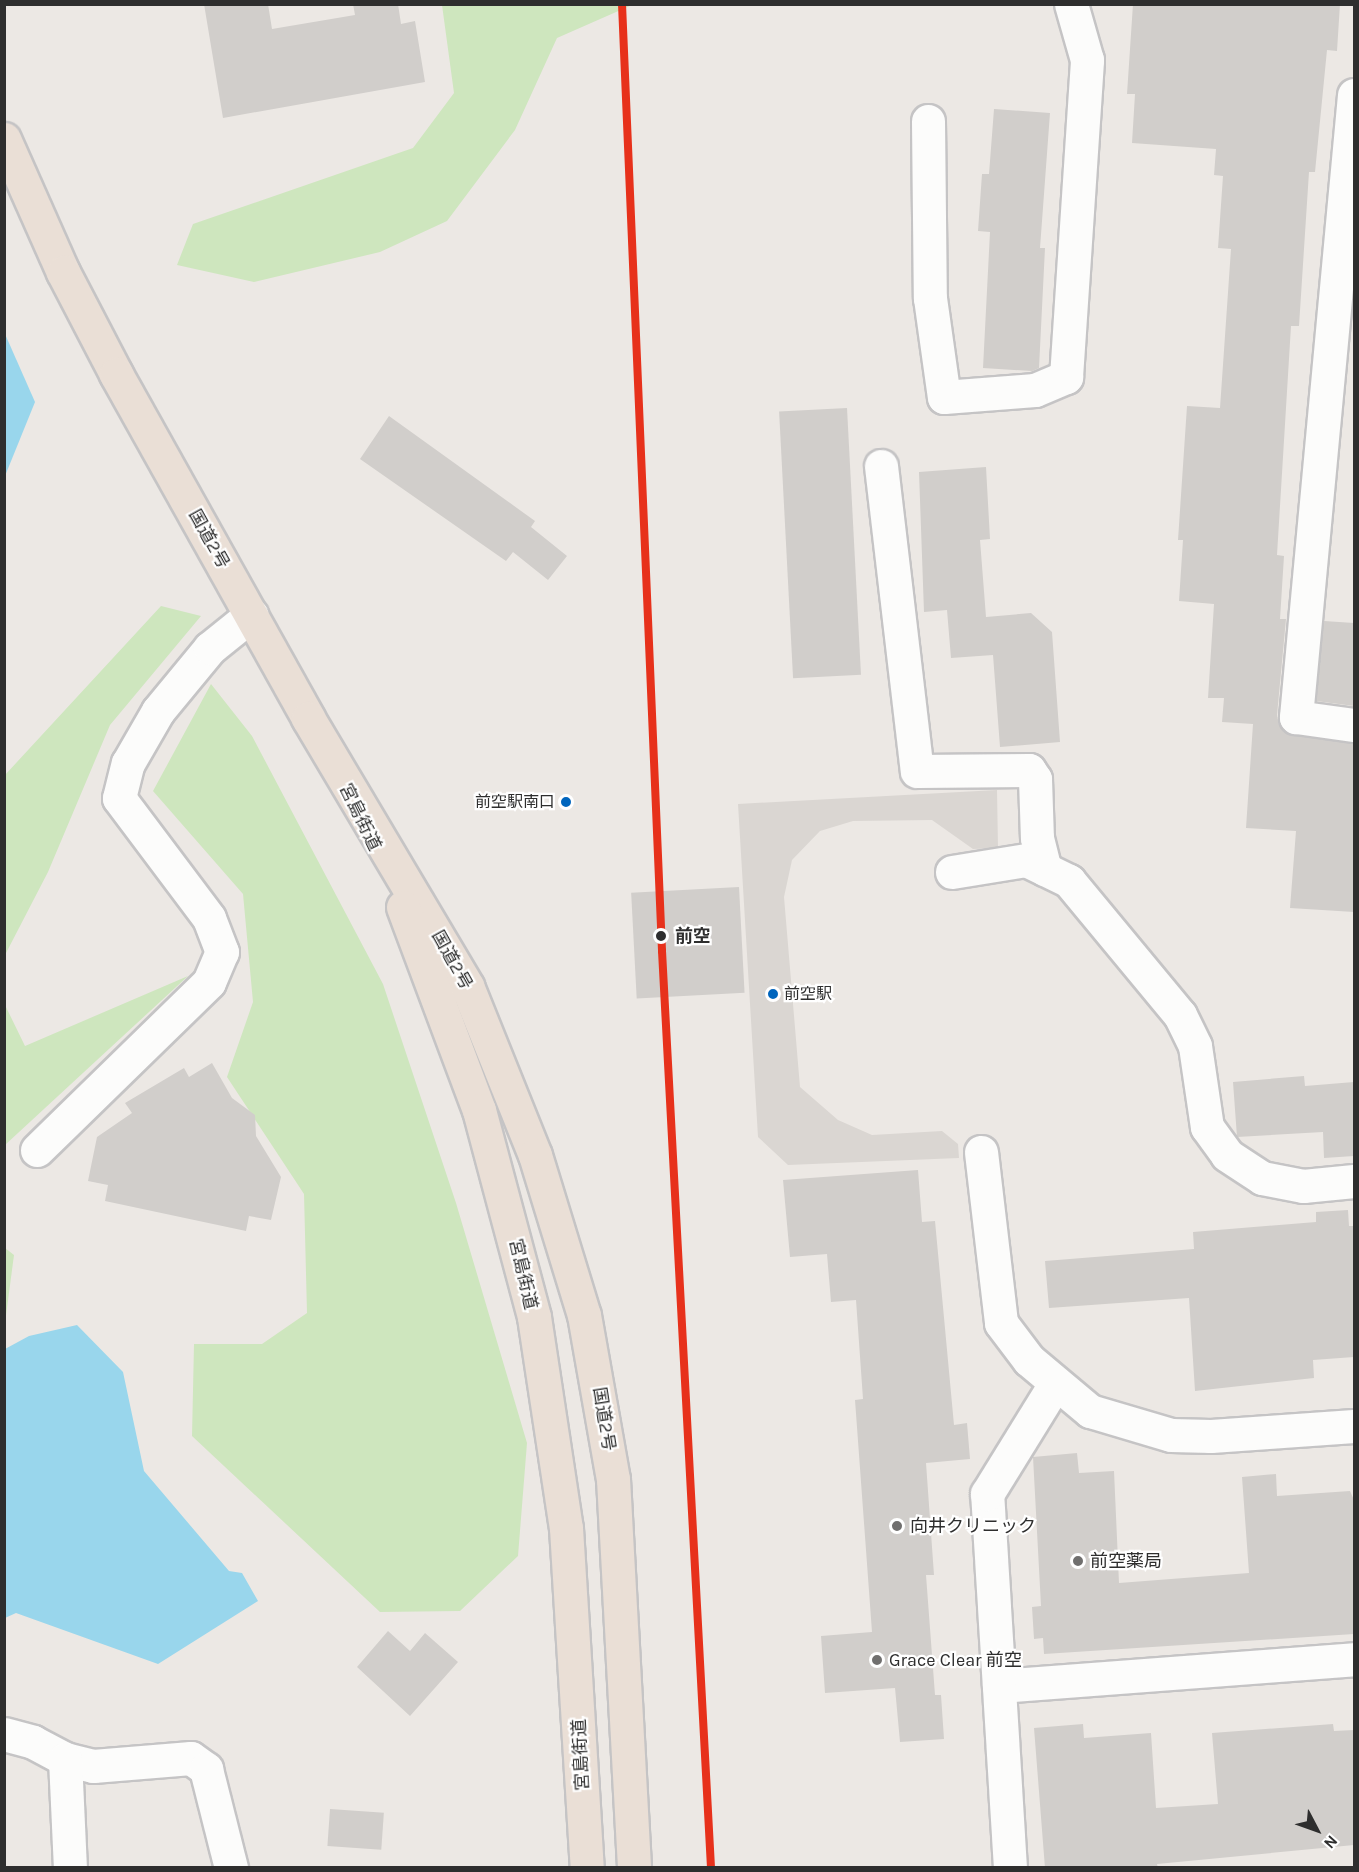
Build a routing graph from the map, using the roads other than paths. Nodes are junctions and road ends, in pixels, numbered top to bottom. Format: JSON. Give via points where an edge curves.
{"nodes":[{"id":1,"x":1071,"y":4,"type":"edge"},
{"id":2,"x":1354,"y":95,"type":"edge"},
{"id":3,"x":928,"y":121,"type":"dead end"},
{"id":4,"x":4,"y":139,"type":"edge"},
{"id":5,"x":880,"y":466,"type":"dead end"},
{"id":6,"x":251,"y":615,"type":"junction"},
{"id":7,"x":309,"y":717,"type":"junction"},
{"id":8,"x":1354,"y":725,"type":"edge"},
{"id":9,"x":1045,"y":869,"type":"junction"},
{"id":10,"x":952,"y":872,"type":"dead end"},
{"id":11,"x":37,"y":1150,"type":"dead end"},
{"id":12,"x":981,"y":1152,"type":"dead end"},
{"id":13,"x":1354,"y":1181,"type":"edge"},
{"id":14,"x":1055,"y":1384,"type":"junction"},
{"id":15,"x":1354,"y":1426,"type":"edge"},
{"id":16,"x":1354,"y":1659,"type":"edge"},
{"id":17,"x":999,"y":1686,"type":"junction"},
{"id":18,"x":4,"y":1734,"type":"edge"},
{"id":19,"x":65,"y":1760,"type":"junction"},
{"id":20,"x":70,"y":1868,"type":"edge"},
{"id":21,"x":231,"y":1868,"type":"edge"},
{"id":22,"x":587,"y":1868,"type":"edge"},
{"id":23,"x":634,"y":1868,"type":"edge"},
{"id":24,"x":1010,"y":1868,"type":"edge"}],
"edges":[{"from":1,"to":3,"type":"street","via":[[1087,60],[1066,377],[1035,390],[944,397],[930,298]]},
{"from":2,"to":8,"type":"street","via":[[1296,717]]},
{"from":4,"to":6,"type":"highway","name":"国道2号","via":[[63,272]]},
{"from":5,"to":9,"type":"street","via":[[917,771],[1029,770],[1035,778],[1037,838]]},
{"from":6,"to":7,"type":"highway","name":"国道2号"},
{"from":6,"to":11,"type":"street","via":[[210,648],[158,711],[128,763],[119,798],[210,918],[222,952],[209,982]]},
{"from":7,"to":22,"type":"highway","name":"宮島街道","via":[[358,812],[426,965],[475,1098],[509,1213],[534,1317],[566,1528]]},
{"from":7,"to":23,"type":"highway","name":"国道2号","via":[[467,986],[501,1064],[562,1234],[599,1385],[613,1479]]},
{"from":9,"to":10,"type":"street","via":[[1026,860]]},
{"from":9,"to":13,"type":"street","via":[[1069,880],[1180,1015],[1195,1046],[1207,1127],[1227,1155],[1262,1178],[1303,1186]]},
{"from":12,"to":14,"type":"street","via":[[1001,1323],[1029,1360]]},
{"from":14,"to":15,"type":"street","via":[[1090,1411],[1171,1435]]},
{"from":14,"to":17,"type":"street","via":[[987,1494]]},
{"from":16,"to":17,"type":"street"},
{"from":17,"to":24,"type":"street"},
{"from":18,"to":19,"type":"street","via":[[33,1742]]},
{"from":19,"to":20,"type":"street"},
{"from":19,"to":21,"type":"street","via":[[93,1766],[191,1758],[206,1769]]}]}
